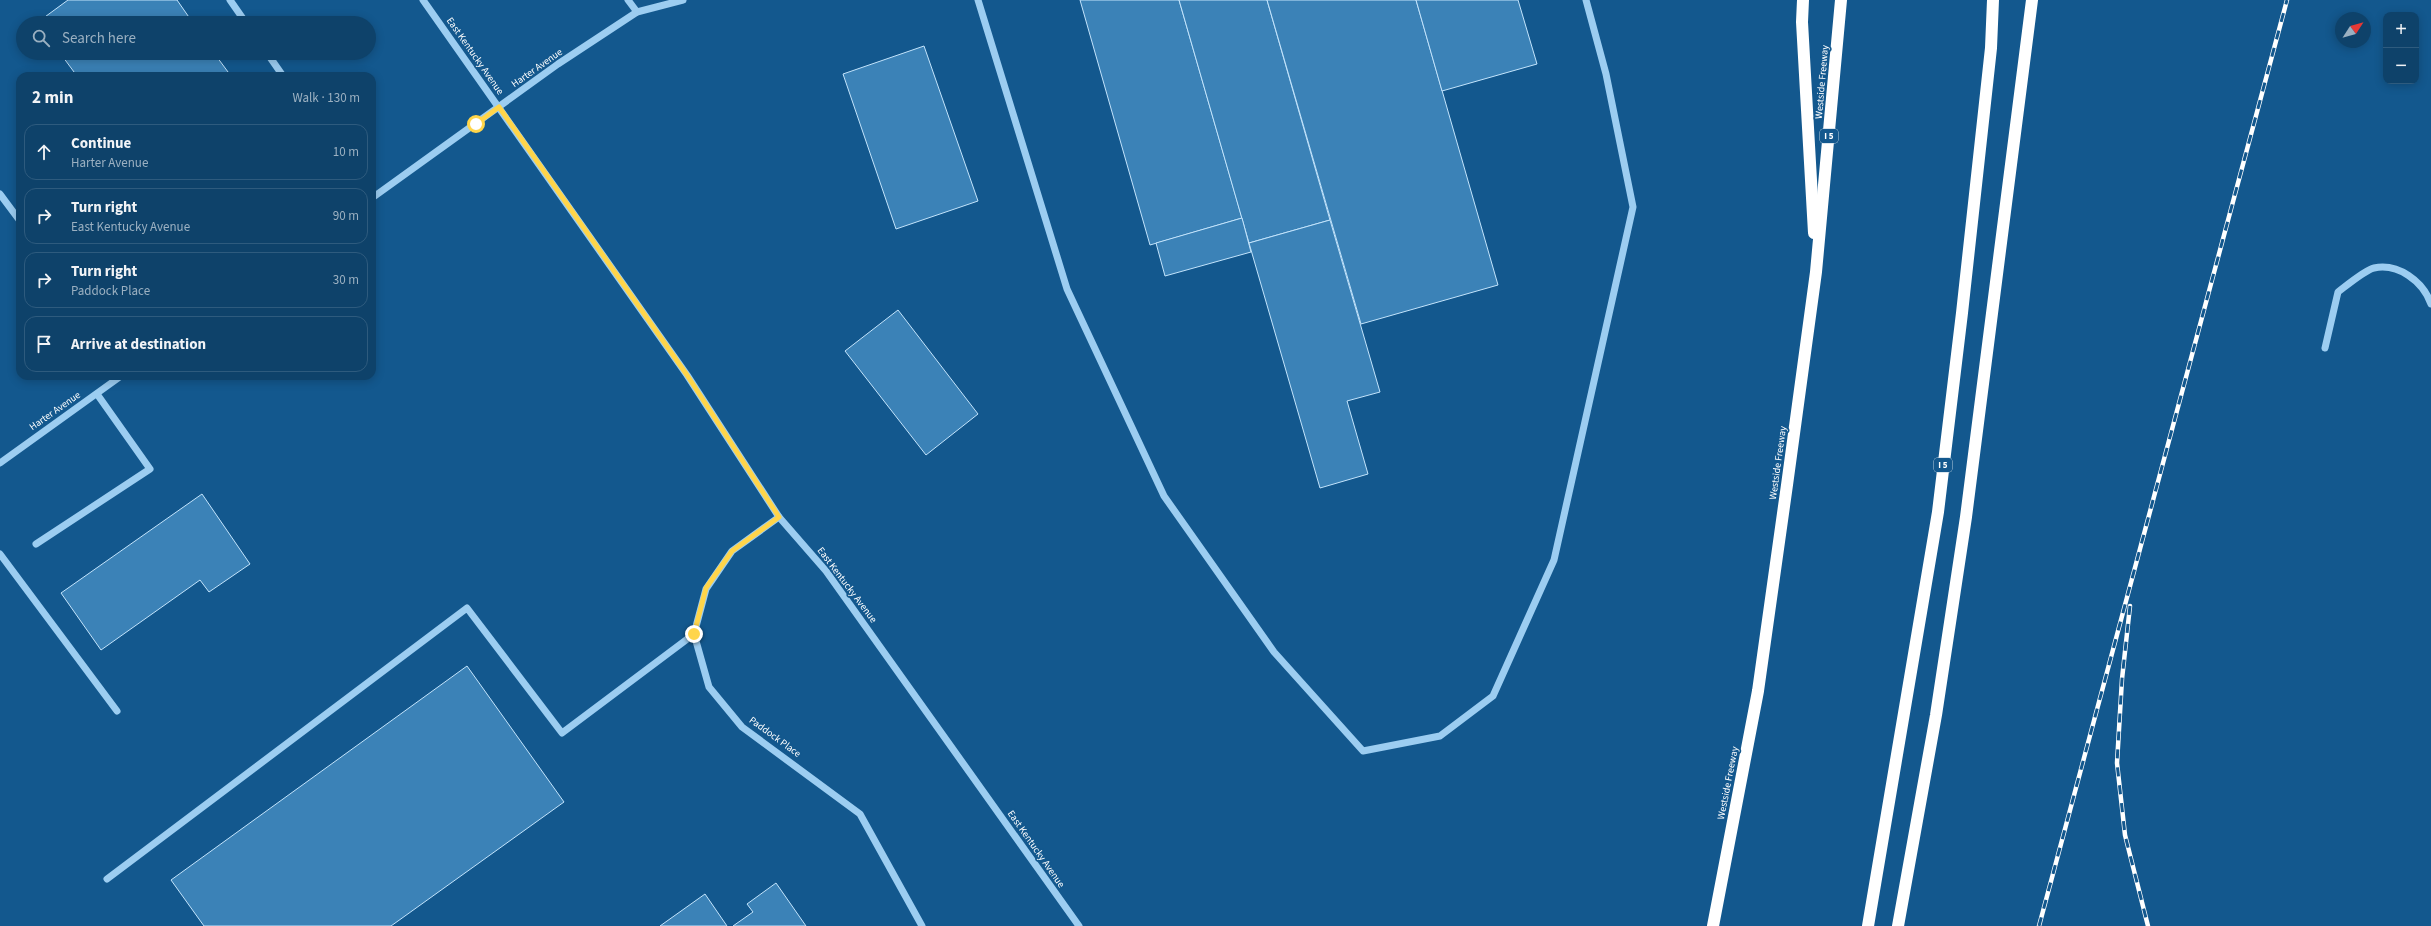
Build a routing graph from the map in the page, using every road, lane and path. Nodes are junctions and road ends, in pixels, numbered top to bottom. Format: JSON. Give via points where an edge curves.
{"nodes":[{"id":1,"x":230,"y":0,"type":"edge"},
{"id":2,"x":422,"y":0,"type":"edge"},
{"id":3,"x":628,"y":0,"type":"edge"},
{"id":4,"x":683,"y":0,"type":"edge"},
{"id":5,"x":978,"y":0,"type":"edge"},
{"id":6,"x":1586,"y":0,"type":"edge"},
{"id":7,"x":1803,"y":0,"type":"edge"},
{"id":8,"x":1841,"y":0,"type":"edge"},
{"id":9,"x":1993,"y":0,"type":"edge"},
{"id":10,"x":2032,"y":0,"type":"edge"},
{"id":11,"x":637,"y":12,"type":"junction"},
{"id":12,"x":241,"y":16,"type":"edge"},
{"id":13,"x":272,"y":60,"type":"edge"},
{"id":14,"x":280,"y":72,"type":"edge"},
{"id":15,"x":499,"y":107,"type":"junction"},
{"id":16,"x":0,"y":194,"type":"edge"},
{"id":17,"x":376,"y":195,"type":"edge"},
{"id":18,"x":16,"y":216,"type":"edge"},
{"id":19,"x":1816,"y":272,"type":"junction"},
{"id":20,"x":2431,"y":304,"type":"edge"},
{"id":21,"x":2325,"y":348,"type":"dead end"},
{"id":22,"x":116,"y":380,"type":"edge"},
{"id":23,"x":97,"y":394,"type":"junction"},
{"id":24,"x":0,"y":463,"type":"edge"},
{"id":25,"x":779,"y":517,"type":"junction"},
{"id":26,"x":36,"y":544,"type":"dead end"},
{"id":27,"x":0,"y":554,"type":"edge"},
{"id":28,"x":694,"y":634,"type":"junction"},
{"id":29,"x":116,"y":711,"type":"dead end"},
{"id":30,"x":107,"y":879,"type":"dead end"},
{"id":31,"x":922,"y":926,"type":"edge"},
{"id":32,"x":1079,"y":926,"type":"edge"},
{"id":33,"x":1713,"y":926,"type":"edge"},
{"id":34,"x":1868,"y":926,"type":"edge"},
{"id":35,"x":1898,"y":926,"type":"edge"}],
"edges":[{"from":1,"to":12,"type":"street"},
{"from":2,"to":15,"type":"street","name":"East Kentucky Avenue"},
{"from":3,"to":11,"type":"street"},
{"from":4,"to":11,"type":"street","name":"Harter Avenue"},
{"from":5,"to":6,"type":"street","via":[[1067,289],[1164,496],[1274,652],[1363,751],[1440,736],[1492,696],[1554,560],[1633,207],[1606,74]]},
{"from":7,"to":19,"type":"highway","via":[[1802,22]]},
{"from":8,"to":19,"type":"highway","name":"Westside Freeway","number":"I 5"},
{"from":9,"to":34,"type":"highway","number":"I 5","via":[[1964,297],[1938,512]]},
{"from":10,"to":35,"type":"highway","via":[[1966,517],[1936,715]]},
{"from":11,"to":15,"type":"street","name":"Harter Avenue"},
{"from":13,"to":14,"type":"street"},
{"from":15,"to":17,"type":"street","name":"Harter Avenue"},
{"from":15,"to":25,"type":"street","name":"East Kentucky Avenue","via":[[687,375]]},
{"from":16,"to":18,"type":"street"},
{"from":19,"to":33,"type":"highway","name":"Westside Freeway","number":"I 5","via":[[1758,691]]},
{"from":20,"to":21,"type":"street","via":[[2414,279],[2394,268],[2372,268],[2338,292]]},
{"from":22,"to":23,"type":"street","name":"Harter Avenue"},
{"from":23,"to":24,"type":"street","name":"Harter Avenue"},
{"from":23,"to":26,"type":"street","via":[[150,469]]},
{"from":25,"to":28,"type":"street","via":[[732,551],[706,588]]},
{"from":25,"to":32,"type":"street","name":"East Kentucky Avenue","via":[[826,571]]},
{"from":27,"to":29,"type":"street"},
{"from":28,"to":30,"type":"street","via":[[562,732],[467,608]]},
{"from":28,"to":31,"type":"street","name":"Paddock Place","via":[[709,687],[742,727],[804,770],[860,814]]}]}
